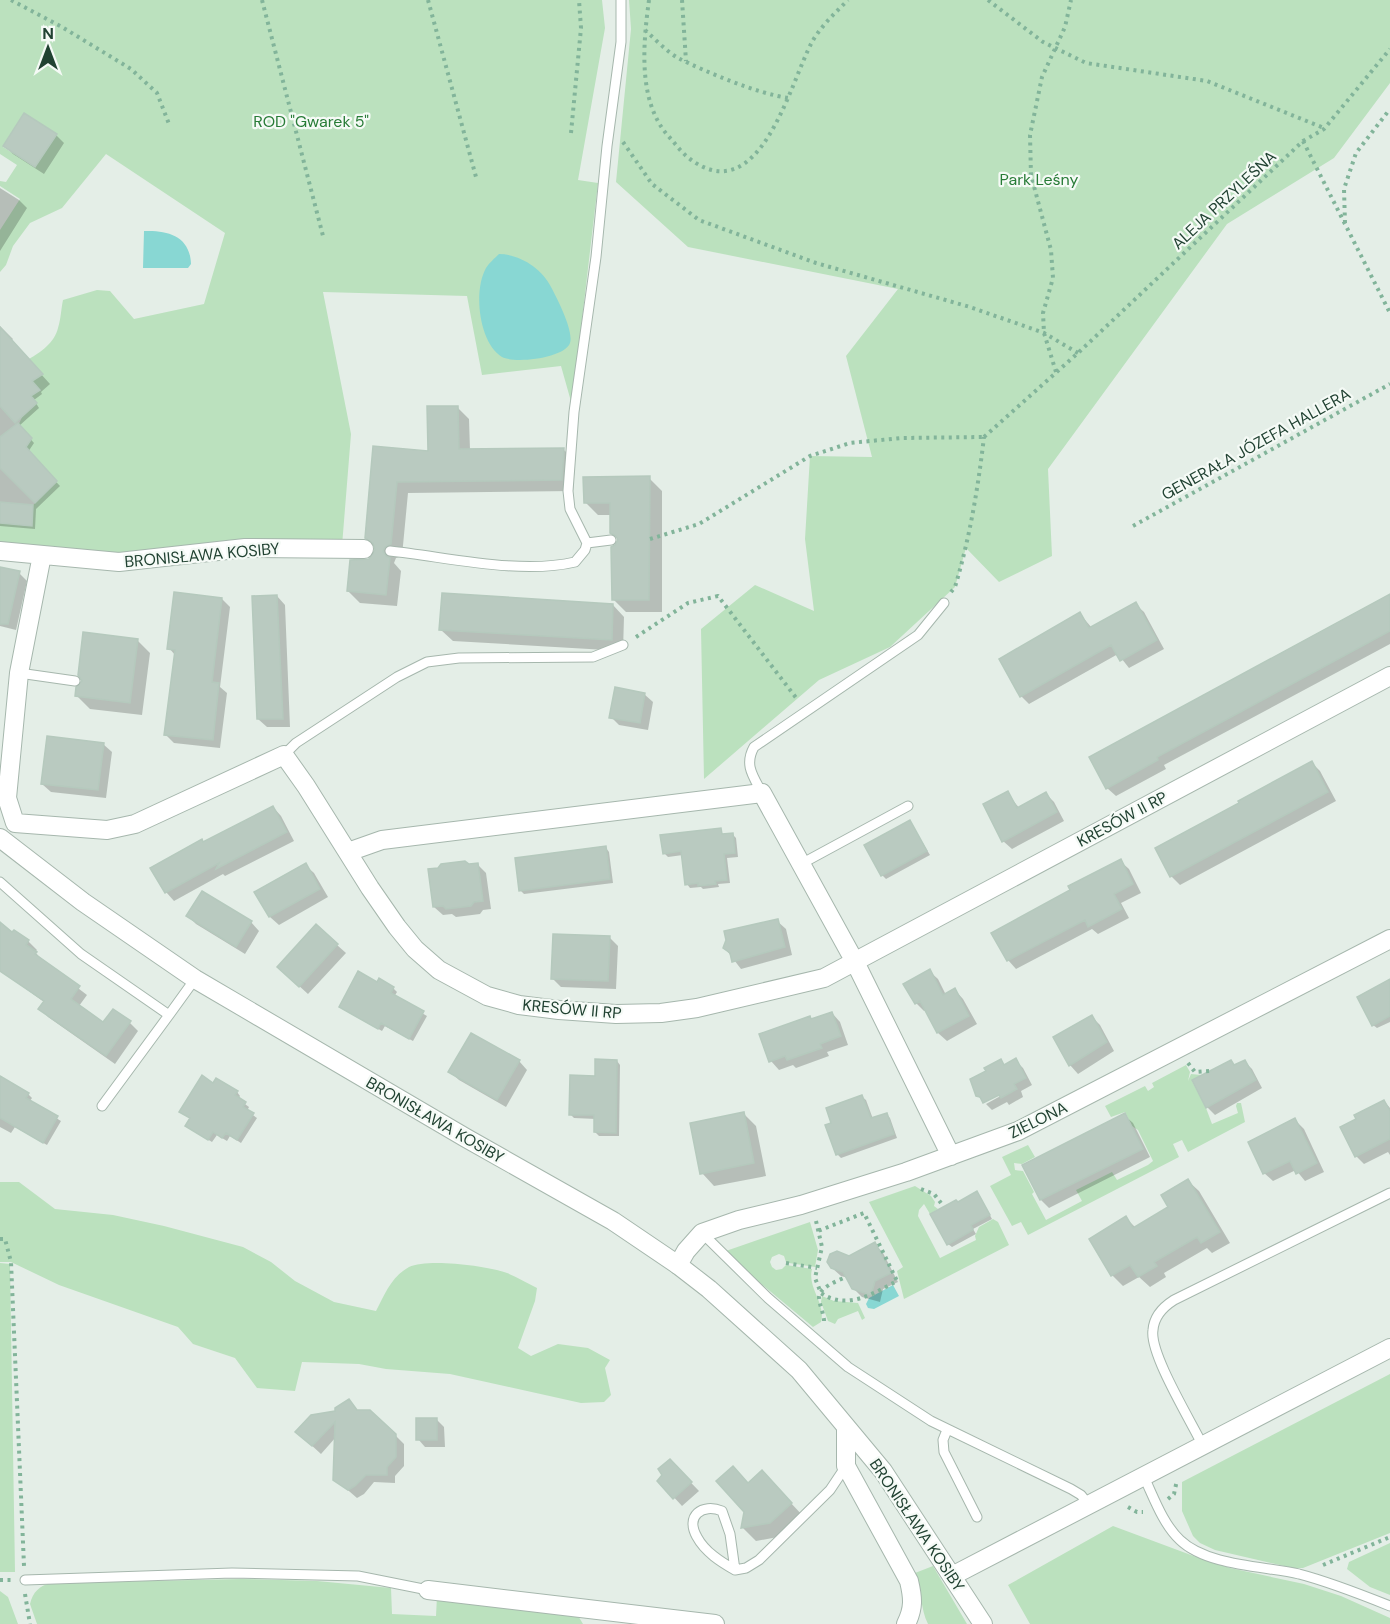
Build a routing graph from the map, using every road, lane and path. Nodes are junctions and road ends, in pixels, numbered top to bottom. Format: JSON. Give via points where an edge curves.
{"nodes":[{"id":1,"x":11,"y":0,"type":"edge"},
{"id":2,"x":262,"y":0,"type":"edge"},
{"id":3,"x":428,"y":0,"type":"edge"},
{"id":4,"x":579,"y":0,"type":"edge"},
{"id":5,"x":621,"y":0,"type":"edge"},
{"id":6,"x":649,"y":0,"type":"edge"},
{"id":7,"x":682,"y":0,"type":"edge"},
{"id":8,"x":848,"y":0,"type":"edge"},
{"id":9,"x":988,"y":0,"type":"edge"},
{"id":10,"x":1071,"y":0,"type":"edge"},
{"id":11,"x":645,"y":30,"type":"junction"},
{"id":12,"x":1056,"y":49,"type":"junction"},
{"id":13,"x":1390,"y":49,"type":"edge"},
{"id":14,"x":686,"y":61,"type":"junction"},
{"id":15,"x":789,"y":98,"type":"junction"},
{"id":16,"x":1390,"y":109,"type":"edge"},
{"id":17,"x":612,"y":114,"type":"junction"},
{"id":18,"x":169,"y":124,"type":"dead end"},
{"id":19,"x":1324,"y":129,"type":"junction"},
{"id":20,"x":572,"y":133,"type":"dead end"},
{"id":21,"x":1303,"y":141,"type":"junction"},
{"id":22,"x":476,"y":177,"type":"dead end"},
{"id":23,"x":1346,"y":227,"type":"junction"},
{"id":24,"x":322,"y":236,"type":"dead end"},
{"id":25,"x":1390,"y":313,"type":"edge"},
{"id":26,"x":1044,"y":333,"type":"junction"},
{"id":27,"x":1078,"y":353,"type":"junction"},
{"id":28,"x":1056,"y":372,"type":"junction"},
{"id":29,"x":1390,"y":384,"type":"edge"},
{"id":30,"x":984,"y":436,"type":"junction"},
{"id":31,"x":1133,"y":526,"type":"dead end"},
{"id":32,"x":650,"y":539,"type":"dead end"},
{"id":33,"x":610,"y":540,"type":"dead end"},
{"id":34,"x":587,"y":543,"type":"junction"},
{"id":35,"x":363,"y":549,"type":"dead end"},
{"id":36,"x":0,"y":551,"type":"edge"},
{"id":37,"x":390,"y":551,"type":"dead end"},
{"id":38,"x":42,"y":555,"type":"junction"},
{"id":39,"x":944,"y":603,"type":"joint"},
{"id":40,"x":623,"y":645,"type":"joint"},
{"id":41,"x":19,"y":673,"type":"junction"},
{"id":42,"x":1390,"y":676,"type":"edge"},
{"id":43,"x":75,"y":681,"type":"dead end"},
{"id":44,"x":807,"y":711,"type":"junction"},
{"id":45,"x":284,"y":755,"type":"junction"},
{"id":46,"x":762,"y":793,"type":"junction"},
{"id":47,"x":908,"y":806,"type":"dead end"},
{"id":48,"x":15,"y":823,"type":"junction"},
{"id":49,"x":1,"y":842,"type":"edge"},
{"id":50,"x":348,"y":852,"type":"junction"},
{"id":51,"x":801,"y":864,"type":"junction"},
{"id":52,"x":0,"y":882,"type":"edge"},
{"id":53,"x":1390,"y":939,"type":"edge"},
{"id":54,"x":855,"y":962,"type":"junction"},
{"id":55,"x":195,"y":979,"type":"junction"},
{"id":56,"x":169,"y":1015,"type":"junction"},
{"id":57,"x":1189,"y":1064,"type":"dead end"},
{"id":58,"x":1210,"y":1071,"type":"dead end"},
{"id":59,"x":102,"y":1106,"type":"dead end"},
{"id":60,"x":951,"y":1156,"type":"junction"},
{"id":61,"x":918,"y":1186,"type":"dead end"},
{"id":62,"x":1390,"y":1193,"type":"edge"},
{"id":63,"x":941,"y":1203,"type":"dead end"},
{"id":64,"x":815,"y":1220,"type":"dead end"},
{"id":65,"x":819,"y":1231,"type":"junction"},
{"id":66,"x":702,"y":1233,"type":"junction"},
{"id":67,"x":0,"y":1239,"type":"edge"},
{"id":68,"x":786,"y":1263,"type":"dead end"},
{"id":69,"x":678,"y":1265,"type":"junction"},
{"id":70,"x":817,"y":1268,"type":"junction"},
{"id":71,"x":846,"y":1278,"type":"dead end"},
{"id":72,"x":821,"y":1293,"type":"junction"},
{"id":73,"x":824,"y":1321,"type":"dead end"},
{"id":74,"x":1390,"y":1348,"type":"edge"},
{"id":75,"x":846,"y":1429,"type":"junction"},
{"id":76,"x":947,"y":1430,"type":"junction"},
{"id":77,"x":1203,"y":1446,"type":"junction"},
{"id":78,"x":846,"y":1466,"type":"junction"},
{"id":79,"x":1144,"y":1477,"type":"junction"},
{"id":80,"x":1089,"y":1505,"type":"junction"},
{"id":81,"x":977,"y":1517,"type":"dead end"},
{"id":82,"x":1390,"y":1536,"type":"edge"},
{"id":83,"x":735,"y":1570,"type":"junction"},
{"id":84,"x":1300,"y":1575,"type":"junction"},
{"id":85,"x":952,"y":1576,"type":"junction"},
{"id":86,"x":25,"y":1581,"type":"junction"},
{"id":87,"x":428,"y":1590,"type":"joint"},
{"id":88,"x":1390,"y":1606,"type":"edge"},
{"id":89,"x":30,"y":1624,"type":"edge"},
{"id":90,"x":715,"y":1624,"type":"edge"},
{"id":91,"x":906,"y":1624,"type":"edge"},
{"id":92,"x":983,"y":1624,"type":"edge"}],
"edges":[{"from":1,"to":18,"type":"path","via":[[131,69],[157,93]]},
{"from":2,"to":24,"type":"path"},
{"from":3,"to":22,"type":"path"},
{"from":4,"to":20,"type":"path","via":[[581,28]]},
{"from":5,"to":17,"type":"lane","via":[[621,42]]},
{"from":6,"to":11,"type":"path"},
{"from":7,"to":14,"type":"path"},
{"from":8,"to":15,"type":"path","via":[[813,41]]},
{"from":9,"to":12,"type":"path"},
{"from":10,"to":12,"type":"path"},
{"from":11,"to":14,"type":"path"},
{"from":11,"to":15,"type":"path","via":[[646,83],[652,112],[689,158],[708,170],[725,171],[743,165],[759,150]]},
{"from":12,"to":19,"type":"path","via":[[1086,63],[1207,81]]},
{"from":12,"to":26,"type":"path","via":[[1042,77],[1030,135],[1031,175],[1052,259],[1053,278],[1042,313]]},
{"from":13,"to":19,"type":"path","name":"ALEJA PRZYLEŚNA"},
{"from":14,"to":15,"type":"path","via":[[738,83]]},
{"from":16,"to":23,"type":"path","via":[[1356,153],[1344,189]]},
{"from":17,"to":26,"type":"path","via":[[623,142],[652,184],[699,220],[816,263],[970,307]]},
{"from":17,"to":34,"type":"lane","via":[[574,412],[568,491],[570,509]]},
{"from":19,"to":21,"type":"path","name":"ALEJA PRZYLEŚNA"},
{"from":21,"to":23,"type":"path"},
{"from":21,"to":27,"type":"path","name":"ALEJA PRZYLEŚNA"},
{"from":23,"to":25,"type":"path"},
{"from":26,"to":27,"type":"path"},
{"from":26,"to":28,"type":"path"},
{"from":27,"to":28,"type":"path","name":"ALEJA PRZYLEŚNA"},
{"from":28,"to":30,"type":"path","name":"ALEJA PRZYLEŚNA"},
{"from":29,"to":31,"type":"path","name":"GENERAŁA JÓZEFA HALLERA"},
{"from":30,"to":32,"type":"path","via":[[850,442],[810,456],[699,524]]},
{"from":30,"to":39,"type":"path","via":[[966,548],[955,587]]},
{"from":33,"to":34,"type":"lane"},
{"from":34,"to":37,"type":"lane","via":[[575,562],[544,565],[485,564]]},
{"from":35,"to":38,"type":"street","name":"BRONISŁAWA KOSIBY","via":[[245,548],[119,562]]},
{"from":36,"to":38,"type":"street","name":"BRONISŁAWA KOSIBY"},
{"from":38,"to":41,"type":"street"},
{"from":39,"to":44,"type":"lane","via":[[918,635]]},
{"from":40,"to":44,"type":"path","via":[[688,603],[718,596]]},
{"from":40,"to":45,"type":"lane","via":[[593,657],[459,658],[427,662],[397,677],[296,743]]},
{"from":41,"to":43,"type":"lane"},
{"from":41,"to":48,"type":"street","via":[[7,798]]},
{"from":42,"to":54,"type":"street","name":"KRESÓW II RP"},
{"from":44,"to":46,"type":"lane","via":[[754,747],[749,756],[752,776]]},
{"from":45,"to":48,"type":"street","via":[[135,824],[107,830]]},
{"from":45,"to":50,"type":"street","name":"KRESÓW II RP"},
{"from":46,"to":50,"type":"street","via":[[382,840]]},
{"from":46,"to":51,"type":"street"},
{"from":47,"to":51,"type":"lane"},
{"from":48,"to":49,"type":"street"},
{"from":49,"to":55,"type":"street","name":"BRONISŁAWA KOSIBY"},
{"from":50,"to":54,"type":"street","name":"KRESÓW II RP","via":[[415,949],[439,970],[487,996],[519,1005],[616,1014],[661,1013],[824,978]]},
{"from":51,"to":54,"type":"street"},
{"from":52,"to":56,"type":"lane","via":[[81,954]]},
{"from":53,"to":60,"type":"street","name":"ZIELONA","via":[[1018,1131]]},
{"from":54,"to":60,"type":"street"},
{"from":55,"to":56,"type":"lane"},
{"from":55,"to":69,"type":"street","name":"BRONISŁAWA KOSIBY","via":[[613,1221]]},
{"from":56,"to":59,"type":"lane"},
{"from":57,"to":58,"type":"path","via":[[1195,1072]]},
{"from":60,"to":66,"type":"street","name":"ZIELONA","via":[[819,1200]]},
{"from":61,"to":63,"type":"path","via":[[934,1194]]},
{"from":62,"to":77,"type":"lane","via":[[1161,1310],[1152,1337],[1156,1353]]},
{"from":64,"to":65,"type":"path"},
{"from":65,"to":70,"type":"path","via":[[822,1246]]},
{"from":65,"to":72,"type":"path","via":[[864,1213],[897,1281],[854,1300]]},
{"from":66,"to":69,"type":"street"},
{"from":66,"to":76,"type":"lane","via":[[768,1298],[848,1367]]},
{"from":67,"to":86,"type":"path","via":[[5,1239],[11,1262]]},
{"from":68,"to":70,"type":"path"},
{"from":69,"to":75,"type":"street","name":"BRONISŁAWA KOSIBY","via":[[799,1370]]},
{"from":70,"to":72,"type":"path","via":[[815,1278]]},
{"from":71,"to":72,"type":"path"},
{"from":72,"to":73,"type":"path"},
{"from":74,"to":77,"type":"street"},
{"from":75,"to":78,"type":"street","name":"BRONISŁAWA KOSIBY"},
{"from":75,"to":85,"type":"street","name":"BRONISŁAWA KOSIBY","via":[[883,1471]]},
{"from":76,"to":80,"type":"lane","via":[[1071,1489]]},
{"from":76,"to":81,"type":"lane","via":[[944,1452]]},
{"from":77,"to":79,"type":"street"},
{"from":78,"to":83,"type":"lane","via":[[830,1490],[759,1560]]},
{"from":78,"to":91,"type":"street","name":"BRONISŁAWA KOSIBY","via":[[909,1581],[914,1600]]},
{"from":79,"to":80,"type":"street"},
{"from":79,"to":84,"type":"lane","via":[[1165,1520],[1190,1548],[1218,1559]]},
{"from":80,"to":85,"type":"street"},
{"from":82,"to":84,"type":"path"},
{"from":83,"to":83,"type":"lane","via":[[708,1551],[696,1536],[693,1523],[704,1508],[722,1511]]},
{"from":84,"to":88,"type":"lane"},
{"from":85,"to":92,"type":"street","name":"BRONISŁAWA KOSIBY"},
{"from":86,"to":87,"type":"lane","via":[[232,1573],[358,1576]]},
{"from":86,"to":89,"type":"path"},
{"from":87,"to":90,"type":"street"}]}
